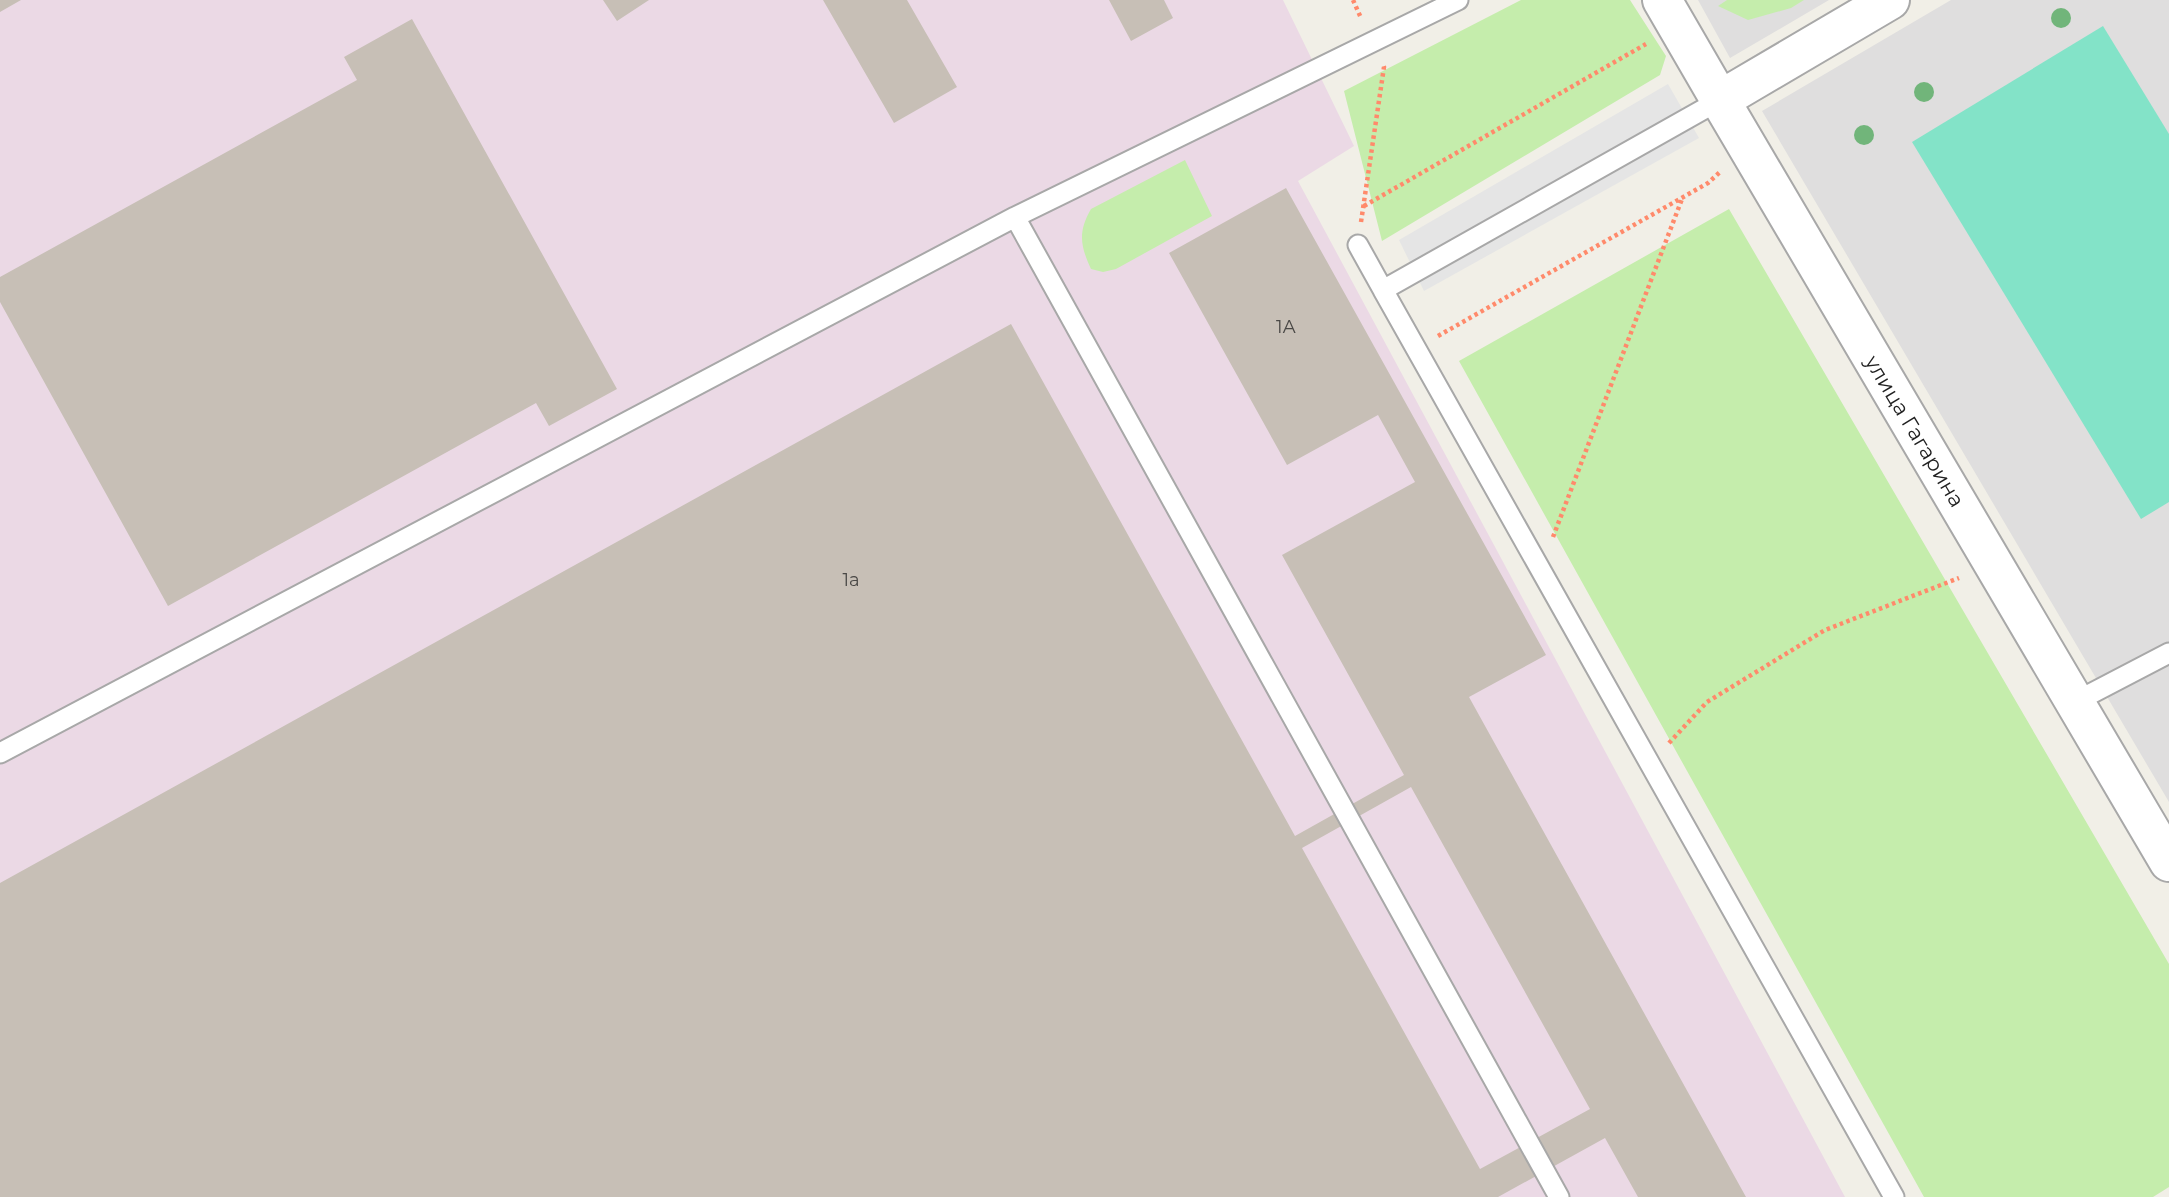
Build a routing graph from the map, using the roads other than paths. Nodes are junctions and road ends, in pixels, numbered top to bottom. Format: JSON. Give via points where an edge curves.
{"nodes":[{"id":1,"x":1458,"y":0,"type":"edge"},
{"id":2,"x":1662,"y":0,"type":"edge"},
{"id":3,"x":1890,"y":0,"type":"edge"},
{"id":4,"x":1720,"y":100,"type":"junction"},
{"id":5,"x":1015,"y":217,"type":"junction"},
{"id":6,"x":1358,"y":245,"type":"road end"},
{"id":7,"x":1382,"y":290,"type":"junction"},
{"id":8,"x":2169,"y":653,"type":"edge"},
{"id":9,"x":2075,"y":702,"type":"junction"},
{"id":10,"x":0,"y":753,"type":"edge"},
{"id":11,"x":2169,"y":862,"type":"edge"},
{"id":12,"x":1559,"y":1197,"type":"edge"},
{"id":13,"x":1894,"y":1197,"type":"edge"}],
"edges":[{"from":1,"to":5,"type":"lane"},
{"from":2,"to":4,"type":"street","name":"улица Гагарина"},
{"from":3,"to":4,"type":"street"},
{"from":4,"to":7,"type":"lane"},
{"from":4,"to":9,"type":"street","name":"улица Гагарина"},
{"from":5,"to":10,"type":"lane"},
{"from":5,"to":12,"type":"lane"},
{"from":6,"to":7,"type":"lane"},
{"from":7,"to":13,"type":"lane"},
{"from":8,"to":9,"type":"lane"},
{"from":9,"to":11,"type":"street","name":"улица Гагарина"}]}
